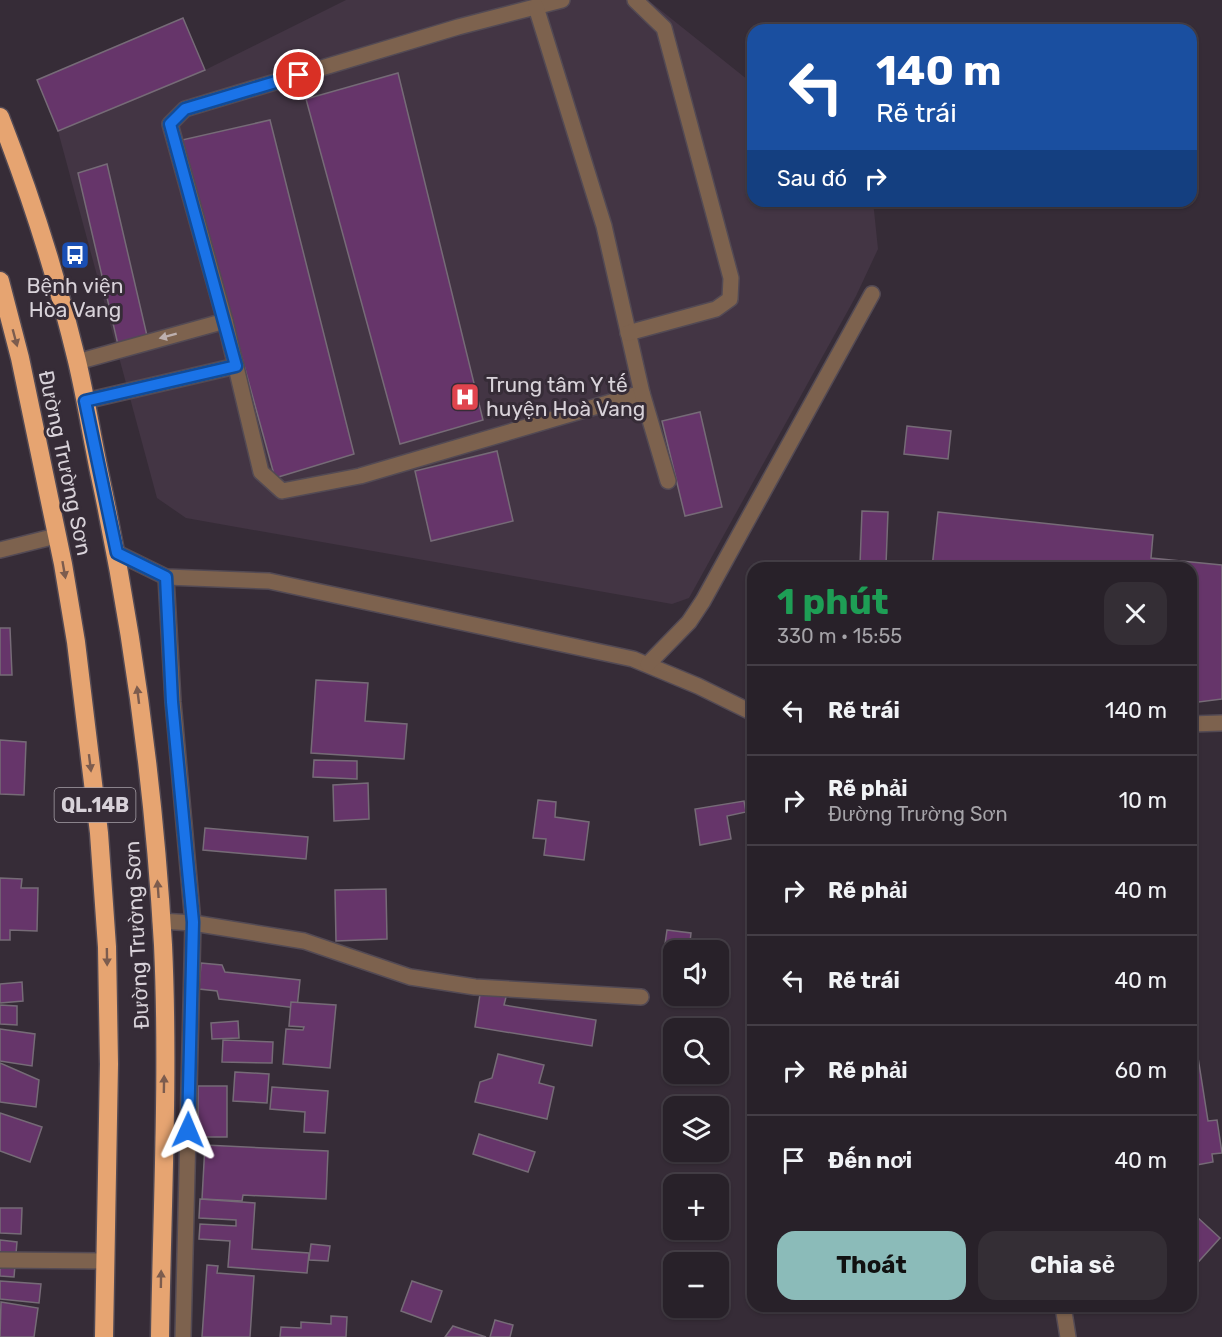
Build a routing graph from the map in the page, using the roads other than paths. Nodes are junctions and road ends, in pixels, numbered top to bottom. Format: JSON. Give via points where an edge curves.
{"nodes":[{"id":1,"x":562,"y":0,"type":"edge"},
{"id":2,"x":635,"y":0,"type":"edge"},
{"id":3,"x":536,"y":7,"type":"junction"},
{"id":4,"x":0,"y":117,"type":"edge"},
{"id":5,"x":0,"y":281,"type":"edge"},
{"id":6,"x":872,"y":294,"type":"dead end"},
{"id":7,"x":225,"y":321,"type":"junction"},
{"id":8,"x":628,"y":333,"type":"junction"},
{"id":9,"x":77,"y":362,"type":"junction"},
{"id":10,"x":236,"y":366,"type":"junction"},
{"id":11,"x":642,"y":393,"type":"junction"},
{"id":12,"x":85,"y":401,"type":"junction"},
{"id":13,"x":668,"y":481,"type":"dead end"},
{"id":14,"x":56,"y":536,"type":"junction"},
{"id":15,"x":0,"y":550,"type":"edge"},
{"id":16,"x":117,"y":553,"type":"junction"},
{"id":17,"x":166,"y":577,"type":"junction"},
{"id":18,"x":648,"y":664,"type":"junction"},
{"id":19,"x":747,"y":710,"type":"edge"},
{"id":20,"x":1222,"y":723,"type":"edge"},
{"id":21,"x":1197,"y":724,"type":"edge"},
{"id":22,"x":160,"y":921,"type":"junction"},
{"id":23,"x":193,"y":922,"type":"junction"},
{"id":24,"x":641,"y":997,"type":"dead end"},
{"id":25,"x":0,"y":1260,"type":"edge"},
{"id":26,"x":106,"y":1261,"type":"junction"},
{"id":27,"x":1064,"y":1312,"type":"edge"},
{"id":28,"x":104,"y":1337,"type":"edge"},
{"id":29,"x":160,"y":1337,"type":"edge"},
{"id":30,"x":183,"y":1337,"type":"edge"},
{"id":31,"x":1068,"y":1337,"type":"edge"}],
"edges":[{"from":1,"to":3,"type":"street"},
{"from":2,"to":8,"type":"street","via":[[664,28],[731,278],[730,299],[716,309]]},
{"from":3,"to":7,"type":"street","via":[[185,109],[170,124]]},
{"from":3,"to":8,"type":"street","via":[[604,226]]},
{"from":4,"to":9,"type":"highway","name":"Đường Trường Sơn","number":"QL.14B","via":[[57,285]]},
{"from":5,"to":14,"type":"highway","name":"Đường Trường Sơn","number":"QL.14B","one_way":true,"via":[[20,358]]},
{"from":6,"to":18,"type":"street","via":[[703,601]]},
{"from":7,"to":9,"type":"street","one_way":true},
{"from":7,"to":10,"type":"street"},
{"from":8,"to":11,"type":"street"},
{"from":9,"to":12,"type":"highway","name":"Đường Trường Sơn","number":"QL.14B"},
{"from":10,"to":11,"type":"street","via":[[261,472],[282,491],[360,476]]},
{"from":10,"to":12,"type":"street"},
{"from":11,"to":13,"type":"street"},
{"from":12,"to":16,"type":"highway","name":"Đường Trường Sơn","number":"QL.14B"},
{"from":14,"to":15,"type":"street"},
{"from":14,"to":26,"type":"highway","name":"Đường Trường Sơn","number":"QL.14B","one_way":true,"via":[[76,642],[99,833],[107,947]]},
{"from":16,"to":17,"type":"street"},
{"from":22,"to":16,"type":"highway","name":"Đường Trường Sơn","number":"QL.14B","one_way":true,"via":[[153,816]]},
{"from":17,"to":18,"type":"street","via":[[269,581]]},
{"from":17,"to":23,"type":"street","via":[[172,702]]},
{"from":18,"to":19,"type":"street"},
{"from":20,"to":21,"type":"street"},
{"from":22,"to":23,"type":"street"},
{"from":29,"to":22,"type":"highway","name":"Đường Trường Sơn","number":"QL.14B","one_way":true,"via":[[165,1064]]},
{"from":23,"to":24,"type":"street","via":[[304,941],[410,977],[475,987]]},
{"from":23,"to":30,"type":"street"},
{"from":25,"to":26,"type":"street"},
{"from":26,"to":28,"type":"highway","name":"Đường Trường Sơn","number":"QL.14B"},
{"from":27,"to":31,"type":"street"}]}
